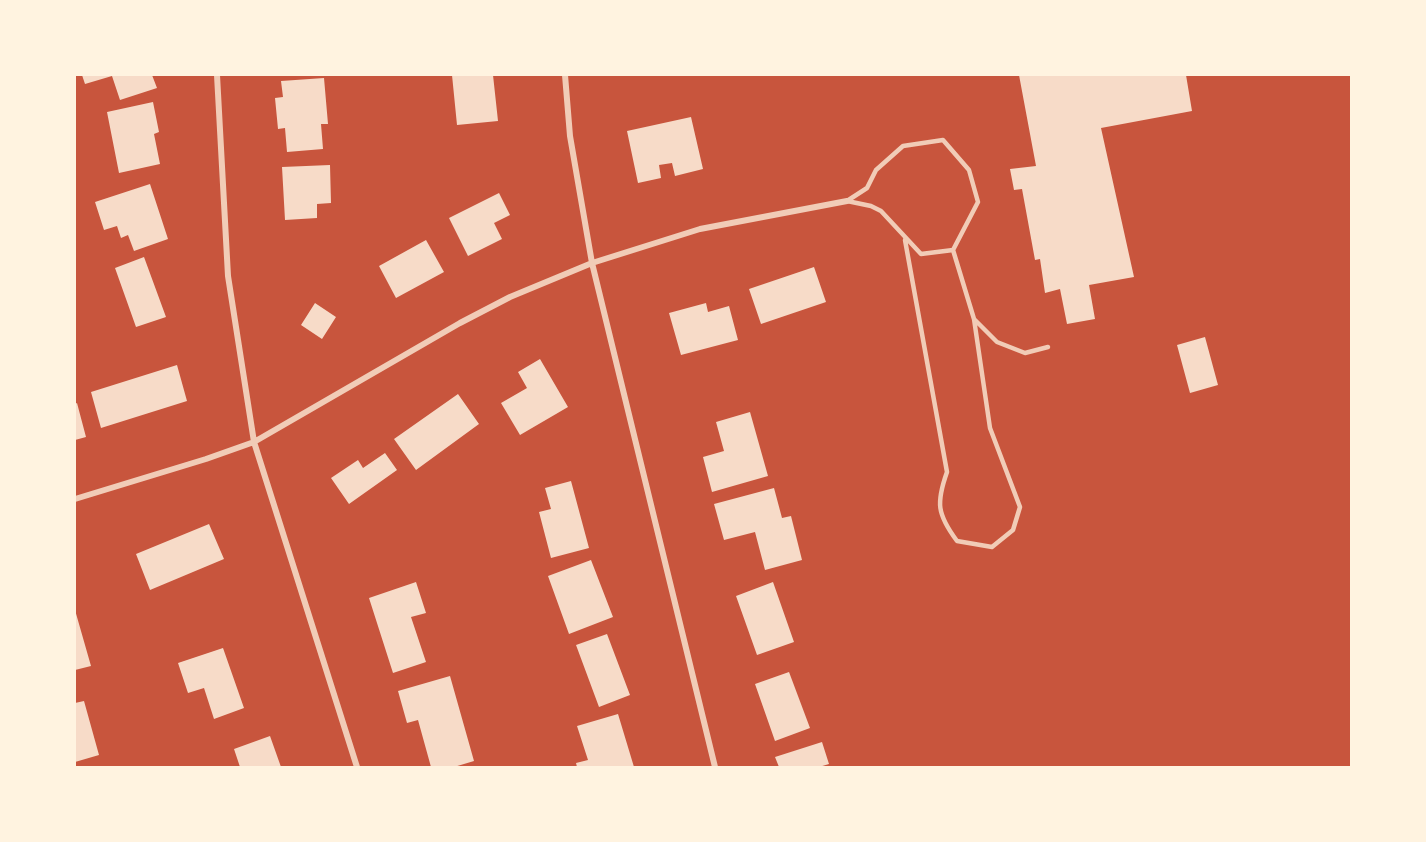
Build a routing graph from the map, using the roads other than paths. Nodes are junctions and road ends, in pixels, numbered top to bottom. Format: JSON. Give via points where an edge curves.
{"nodes":[{"id":1,"x":217,"y":75,"type":"edge"},
{"id":2,"x":565,"y":75,"type":"edge"},
{"id":3,"x":847,"y":201,"type":"junction"},
{"id":4,"x":905,"y":240,"type":"junction"},
{"id":5,"x":952,"y":250,"type":"junction"},
{"id":6,"x":592,"y":263,"type":"junction"},
{"id":7,"x":974,"y":319,"type":"junction"},
{"id":8,"x":1048,"y":347,"type":"dead end"},
{"id":9,"x":254,"y":442,"type":"junction"},
{"id":10,"x":75,"y":499,"type":"edge"},
{"id":11,"x":357,"y":767,"type":"edge"},
{"id":12,"x":715,"y":767,"type":"edge"}],
"edges":[{"from":1,"to":9,"type":"street","via":[[228,276]]},
{"from":2,"to":6,"type":"street","via":[[570,136]]},
{"from":3,"to":4,"type":"lane","via":[[880,212]]},
{"from":3,"to":5,"type":"lane","via":[[867,188],[876,170],[903,146],[943,140],[969,170],[978,202]]},
{"from":3,"to":6,"type":"street","via":[[700,230]]},
{"from":4,"to":5,"type":"lane","via":[[921,254]]},
{"from":4,"to":7,"type":"lane","via":[[947,472],[938,496],[945,524],[957,541],[992,547],[1013,530],[1020,507],[990,428]]},
{"from":5,"to":7,"type":"lane"},
{"from":6,"to":9,"type":"street","via":[[460,323]]},
{"from":6,"to":12,"type":"street"},
{"from":7,"to":8,"type":"lane","via":[[997,342],[1025,353]]},
{"from":9,"to":10,"type":"street"},
{"from":9,"to":11,"type":"street"}]}
